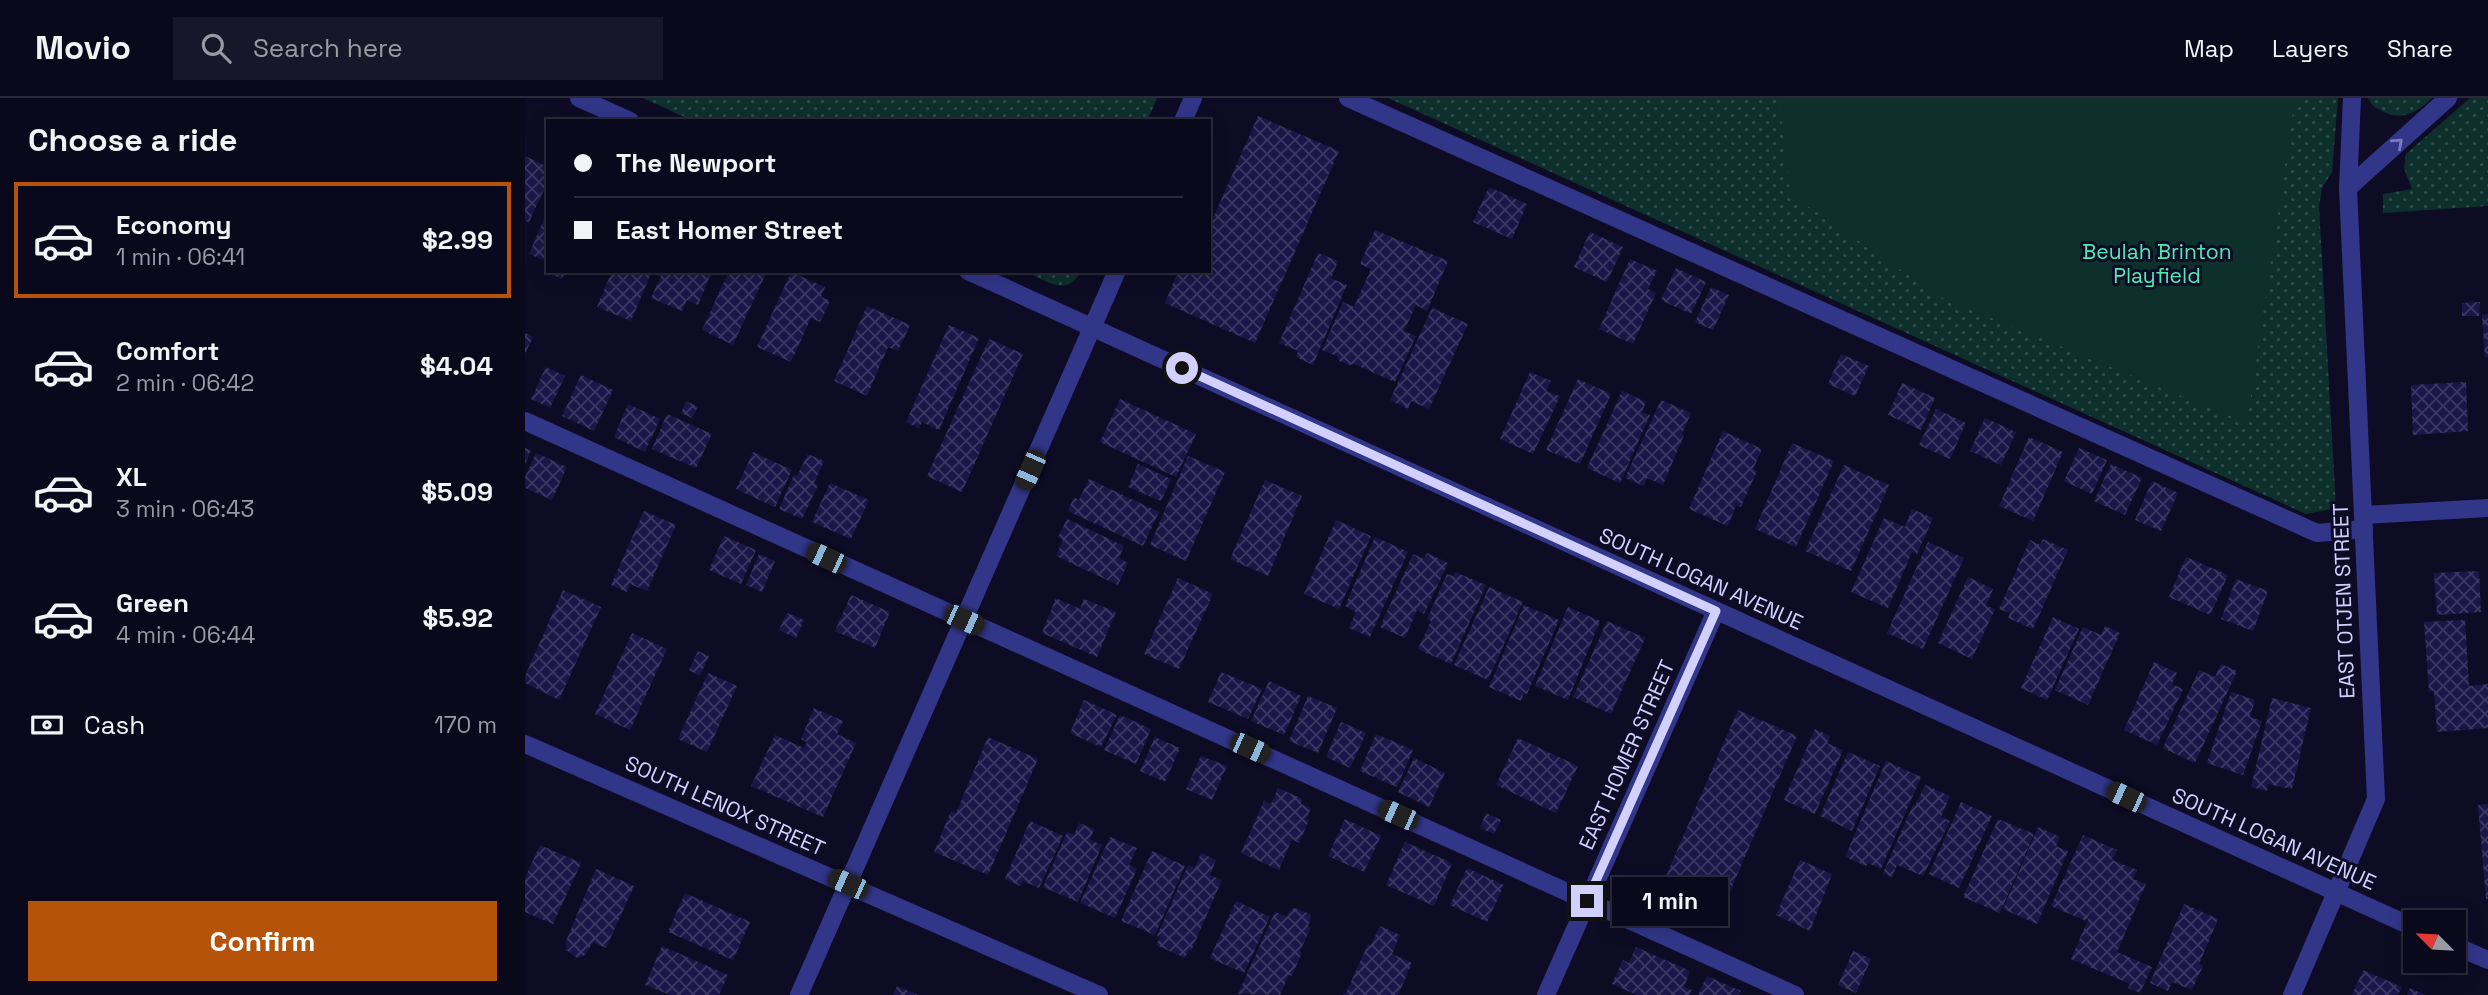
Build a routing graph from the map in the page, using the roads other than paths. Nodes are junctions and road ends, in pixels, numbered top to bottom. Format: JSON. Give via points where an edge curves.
{"nodes":[{"id":1,"x":579,"y":98,"type":"edge"},
{"id":2,"x":1193,"y":98,"type":"edge"},
{"id":3,"x":1348,"y":98,"type":"edge"},
{"id":4,"x":2352,"y":98,"type":"edge"},
{"id":5,"x":2448,"y":98,"type":"edge"},
{"id":6,"x":626,"y":119,"type":"edge"},
{"id":7,"x":1184,"y":119,"type":"edge"},
{"id":8,"x":2348,"y":188,"type":"junction"},
{"id":9,"x":972,"y":273,"type":"edge"},
{"id":10,"x":1116,"y":273,"type":"edge"},
{"id":11,"x":1092,"y":327,"type":"junction"},
{"id":12,"x":525,"y":421,"type":"edge"},
{"id":13,"x":2488,"y":508,"type":"edge"},
{"id":14,"x":2364,"y":522,"type":"junction"},
{"id":15,"x":1716,"y":611,"type":"junction"},
{"id":16,"x":964,"y":620,"type":"junction"},
{"id":17,"x":525,"y":744,"type":"edge"},
{"id":18,"x":848,"y":884,"type":"junction"},
{"id":19,"x":2337,"y":893,"type":"junction"},
{"id":20,"x":1587,"y":901,"type":"junction"},
{"id":21,"x":2403,"y":923,"type":"edge"},
{"id":22,"x":2466,"y":951,"type":"edge"},
{"id":23,"x":2488,"y":960,"type":"edge"},
{"id":24,"x":799,"y":995,"type":"edge"},
{"id":25,"x":1099,"y":995,"type":"edge"},
{"id":26,"x":1546,"y":995,"type":"edge"},
{"id":27,"x":1795,"y":995,"type":"edge"},
{"id":28,"x":2293,"y":995,"type":"edge"}],
"edges":[{"from":1,"to":6,"type":"street"},
{"from":2,"to":7,"type":"street"},
{"from":3,"to":14,"type":"street","via":[[2317,533]]},
{"from":4,"to":8,"type":"street","name":"EAST OTJEN STREET"},
{"from":8,"to":5,"type":"street","one_way":true},
{"from":8,"to":14,"type":"street","name":"EAST OTJEN STREET"},
{"from":9,"to":11,"type":"street","name":"SOUTH LOGAN AVENUE"},
{"from":10,"to":11,"type":"street"},
{"from":11,"to":15,"type":"street","name":"SOUTH LOGAN AVENUE"},
{"from":11,"to":16,"type":"street"},
{"from":12,"to":16,"type":"street"},
{"from":13,"to":14,"type":"street"},
{"from":14,"to":19,"type":"street","name":"EAST OTJEN STREET","via":[[2376,799]]},
{"from":15,"to":19,"type":"street","name":"SOUTH LOGAN AVENUE"},
{"from":15,"to":20,"type":"street","name":"EAST HOMER STREET"},
{"from":16,"to":18,"type":"street"},
{"from":16,"to":20,"type":"street"},
{"from":17,"to":18,"type":"street","name":"SOUTH LENOX STREET"},
{"from":18,"to":24,"type":"street"},
{"from":18,"to":25,"type":"street","name":"SOUTH LENOX STREET"},
{"from":19,"to":21,"type":"street","name":"SOUTH LOGAN AVENUE"},
{"from":19,"to":28,"type":"street","name":"EAST OTJEN STREET"},
{"from":20,"to":26,"type":"street","name":"EAST HOMER STREET"},
{"from":20,"to":27,"type":"street"},
{"from":22,"to":23,"type":"street"}]}
